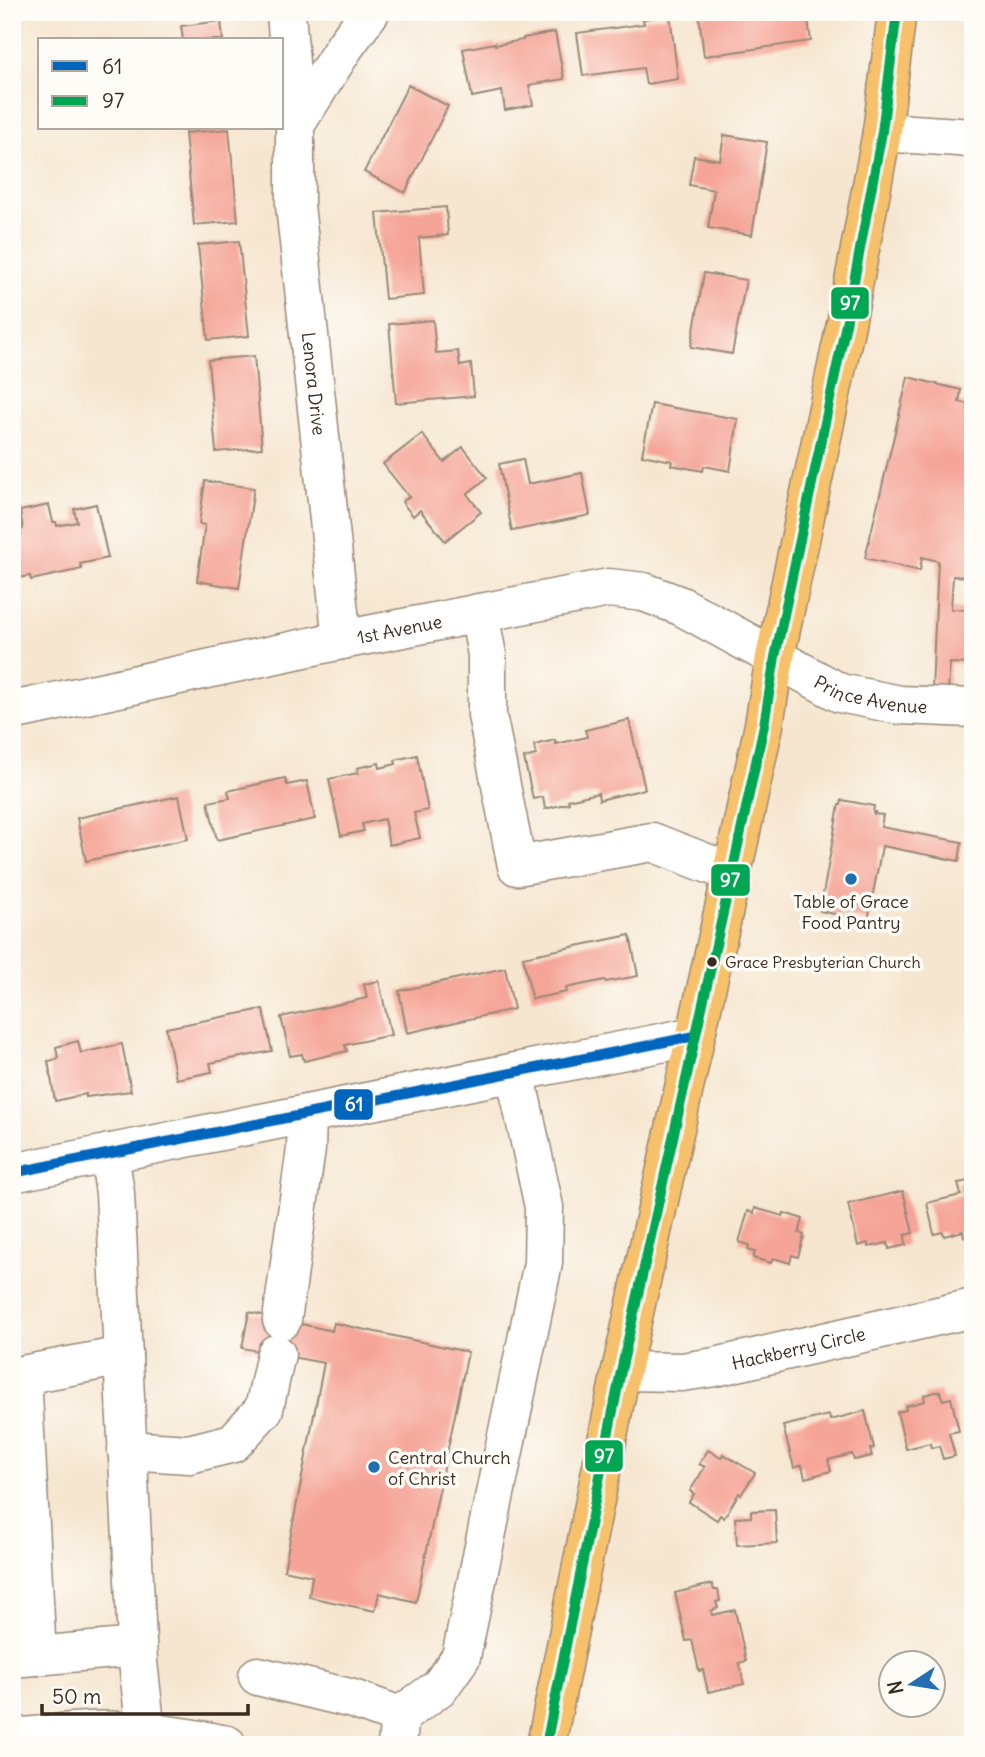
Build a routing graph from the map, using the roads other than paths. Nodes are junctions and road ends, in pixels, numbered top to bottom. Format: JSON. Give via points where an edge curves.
{"nodes":[{"id":1,"x":286,"y":12,"type":"edge"},
{"id":2,"x":370,"y":12,"type":"edge"},
{"id":3,"x":897,"y":12,"type":"edge"},
{"id":4,"x":295,"y":125,"type":"junction"},
{"id":5,"x":882,"y":132,"type":"junction"},
{"id":6,"x":973,"y":138,"type":"edge"},
{"id":7,"x":479,"y":613,"type":"junction"},
{"id":8,"x":342,"y":640,"type":"junction"},
{"id":9,"x":775,"y":657,"type":"junction"},
{"id":10,"x":973,"y":708,"type":"edge"},
{"id":11,"x":12,"y":711,"type":"edge"},
{"id":12,"x":732,"y":873,"type":"junction"},
{"id":13,"x":695,"y":1036,"type":"junction"},
{"id":14,"x":515,"y":1072,"type":"junction"},
{"id":15,"x":307,"y":1114,"type":"junction"},
{"id":16,"x":109,"y":1153,"type":"junction"},
{"id":17,"x":12,"y":1173,"type":"edge"},
{"id":18,"x":973,"y":1308,"type":"edge"},
{"id":19,"x":123,"y":1356,"type":"junction"},
{"id":20,"x":621,"y":1371,"type":"junction"},
{"id":21,"x":17,"y":1377,"type":"edge"},
{"id":22,"x":127,"y":1450,"type":"junction"},
{"id":23,"x":137,"y":1647,"type":"junction"},
{"id":24,"x":24,"y":1657,"type":"edge"},
{"id":25,"x":258,"y":1676,"type":"dead end"},
{"id":26,"x":398,"y":1730,"type":"edge"},
{"id":27,"x":146,"y":1733,"type":"junction"},
{"id":28,"x":12,"y":1738,"type":"edge"},
{"id":29,"x":227,"y":1745,"type":"edge"},
{"id":30,"x":546,"y":1745,"type":"edge"}],
"edges":[{"from":1,"to":4,"type":"street","name":"Lenora Drive"},
{"from":2,"to":4,"type":"street"},
{"from":3,"to":5,"type":"main road"},
{"from":4,"to":8,"type":"street","name":"Lenora Drive","via":[[295,205]]},
{"from":5,"to":6,"type":"street"},
{"from":5,"to":9,"type":"main road"},
{"from":7,"to":8,"type":"street","name":"1st Avenue"},
{"from":7,"to":9,"type":"street","name":"1st Avenue","via":[[610,588],[644,592],[681,606]]},
{"from":7,"to":12,"type":"street","via":[[487,654],[486,715],[517,866],[652,842]]},
{"from":8,"to":11,"type":"street","name":"1st Avenue"},
{"from":9,"to":10,"type":"street","name":"Prince Avenue","via":[[840,692],[900,705]]},
{"from":9,"to":12,"type":"main road"},
{"from":12,"to":13,"type":"main road"},
{"from":13,"to":14,"type":"street"},
{"from":13,"to":20,"type":"main road"},
{"from":14,"to":15,"type":"street"},
{"from":14,"to":26,"type":"street","via":[[544,1207],[543,1263],[461,1657],[440,1687]]},
{"from":15,"to":16,"type":"street"},
{"from":15,"to":22,"type":"street","via":[[279,1337],[264,1409],[233,1443],[189,1454]]},
{"from":16,"to":17,"type":"street"},
{"from":16,"to":19,"type":"street"},
{"from":18,"to":20,"type":"street","name":"Hackberry Circle","via":[[715,1367],[682,1372]]},
{"from":19,"to":21,"type":"street"},
{"from":19,"to":22,"type":"street"},
{"from":20,"to":30,"type":"main road"},
{"from":21,"to":24,"type":"street"},
{"from":22,"to":23,"type":"street"},
{"from":23,"to":24,"type":"street"},
{"from":23,"to":27,"type":"street"},
{"from":25,"to":26,"type":"street","via":[[353,1699]]},
{"from":27,"to":28,"type":"street","via":[[118,1730]]},
{"from":27,"to":29,"type":"street"}]}
